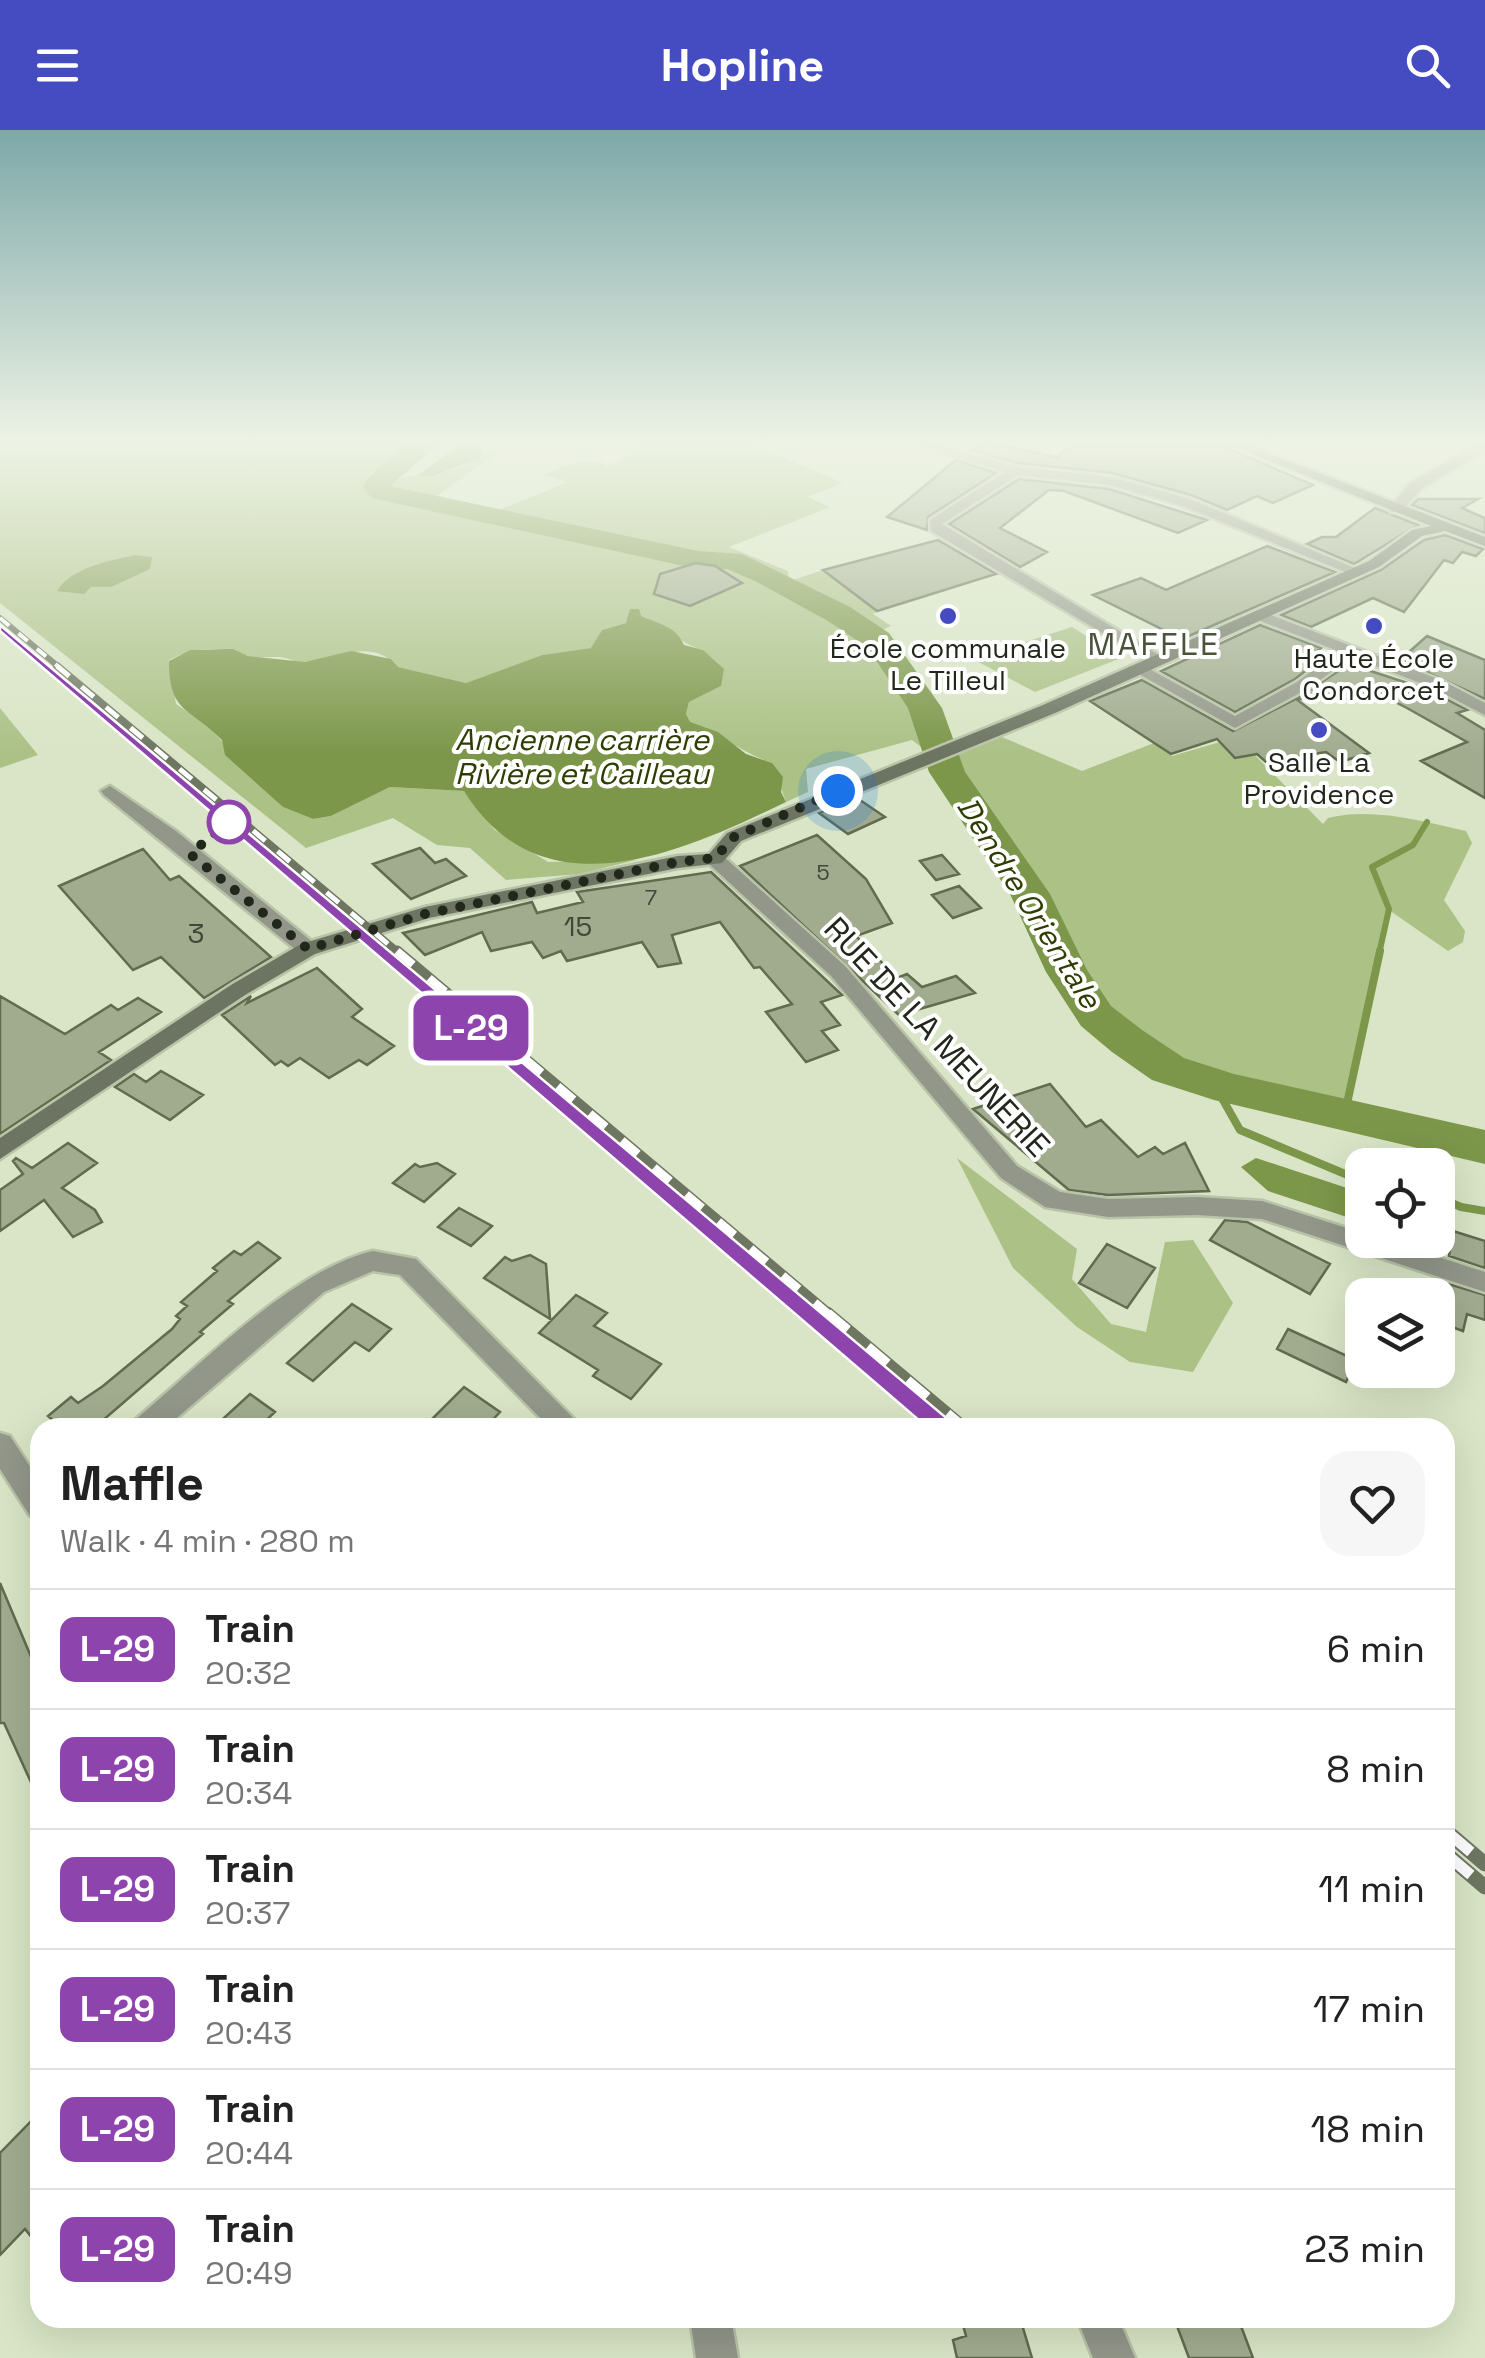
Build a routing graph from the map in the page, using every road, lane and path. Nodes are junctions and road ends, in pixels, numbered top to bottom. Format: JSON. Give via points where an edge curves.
{"nodes":[{"id":1,"x":966,"y":546,"type":"edge"},
{"id":2,"x":1293,"y":546,"type":"edge"},
{"id":3,"x":1398,"y":546,"type":"edge"},
{"id":4,"x":1355,"y":571,"type":"junction"},
{"id":5,"x":1258,"y":615,"type":"junction"},
{"id":6,"x":1349,"y":651,"type":"junction"},
{"id":7,"x":1159,"y":660,"type":"junction"},
{"id":8,"x":1138,"y":669,"type":"junction"},
{"id":9,"x":1485,"y":710,"type":"edge"},
{"id":10,"x":110,"y":791,"type":"dead end"},
{"id":11,"x":715,"y":858,"type":"junction"},
{"id":12,"x":308,"y":949,"type":"junction"},
{"id":13,"x":0,"y":1150,"type":"edge"},
{"id":14,"x":1485,"y":1282,"type":"edge"},
{"id":15,"x":156,"y":1418,"type":"edge"},
{"id":16,"x":559,"y":1418,"type":"edge"},
{"id":17,"x":0,"y":1445,"type":"edge"},
{"id":18,"x":30,"y":1490,"type":"edge"},
{"id":19,"x":712,"y":2328,"type":"edge"},
{"id":20,"x":1102,"y":2328,"type":"edge"},
{"id":21,"x":716,"y":2358,"type":"edge"},
{"id":22,"x":1114,"y":2358,"type":"edge"}],
"edges":[{"from":1,"to":7,"type":"street"},
{"from":2,"to":4,"type":"street"},
{"from":3,"to":4,"type":"street"},
{"from":4,"to":5,"type":"street"},
{"from":5,"to":6,"type":"street"},
{"from":5,"to":7,"type":"street"},
{"from":6,"to":8,"type":"street","via":[[1235,723]]},
{"from":6,"to":9,"type":"street"},
{"from":7,"to":8,"type":"street"},
{"from":8,"to":11,"type":"street","via":[[734,837]]},
{"from":10,"to":12,"type":"street"},
{"from":11,"to":12,"type":"street","via":[[425,914]]},
{"from":11,"to":14,"type":"street","name":"RUE DE LA MEUNERIE","via":[[838,971],[1009,1172],[1054,1200],[1108,1208],[1262,1210]]},
{"from":12,"to":13,"type":"street"},
{"from":15,"to":16,"type":"street","via":[[315,1286],[373,1262],[406,1266]]},
{"from":17,"to":18,"type":"street"},
{"from":19,"to":21,"type":"street"},
{"from":20,"to":22,"type":"street"}]}
